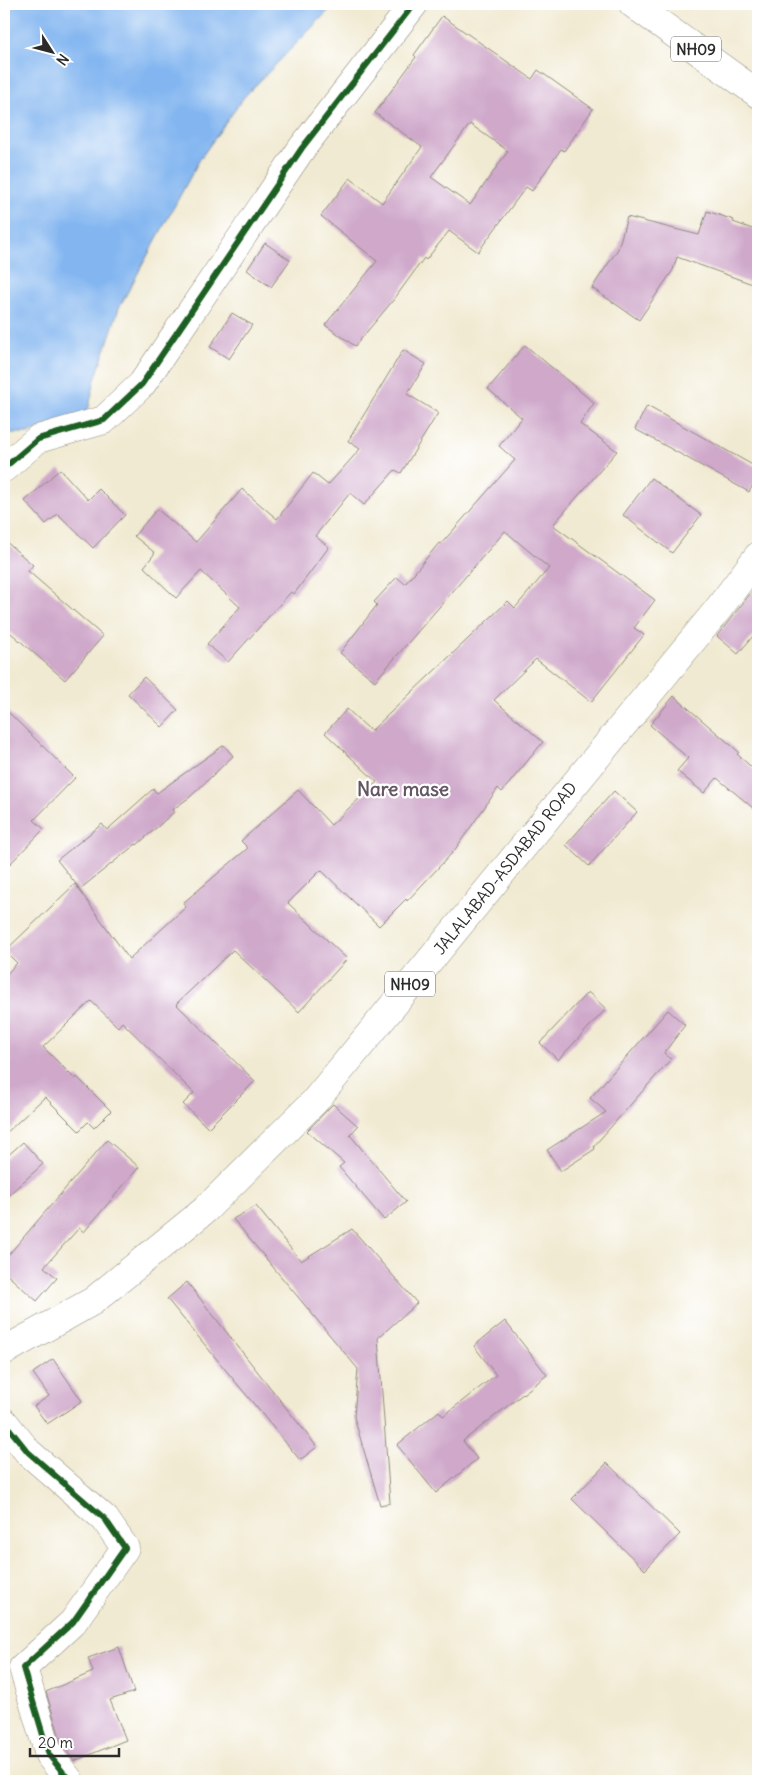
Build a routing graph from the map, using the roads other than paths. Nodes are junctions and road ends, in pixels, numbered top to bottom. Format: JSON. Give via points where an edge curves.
{"nodes":[{"id":1,"x":414,"y":4,"type":"edge"},
{"id":2,"x":633,"y":4,"type":"edge"},
{"id":3,"x":758,"y":94,"type":"edge"},
{"id":4,"x":4,"y":468,"type":"edge"},
{"id":5,"x":758,"y":556,"type":"edge"},
{"id":6,"x":4,"y":1351,"type":"edge"},
{"id":7,"x":4,"y":1422,"type":"edge"},
{"id":8,"x":70,"y":1781,"type":"edge"}],
"edges":[{"from":1,"to":4,"type":"main road","via":[[302,148],[142,384],[104,420],[38,439]]},
{"from":2,"to":3,"type":"main road","number":"NH09"},
{"from":5,"to":6,"type":"main road","name":"JALALABAD-ASDABAD ROAD","number":"NH09","via":[[719,608],[314,1102],[205,1210],[94,1301]]},
{"from":7,"to":8,"type":"main road","via":[[28,1452],[105,1519],[125,1548],[73,1622],[23,1668],[49,1756]]}]}
